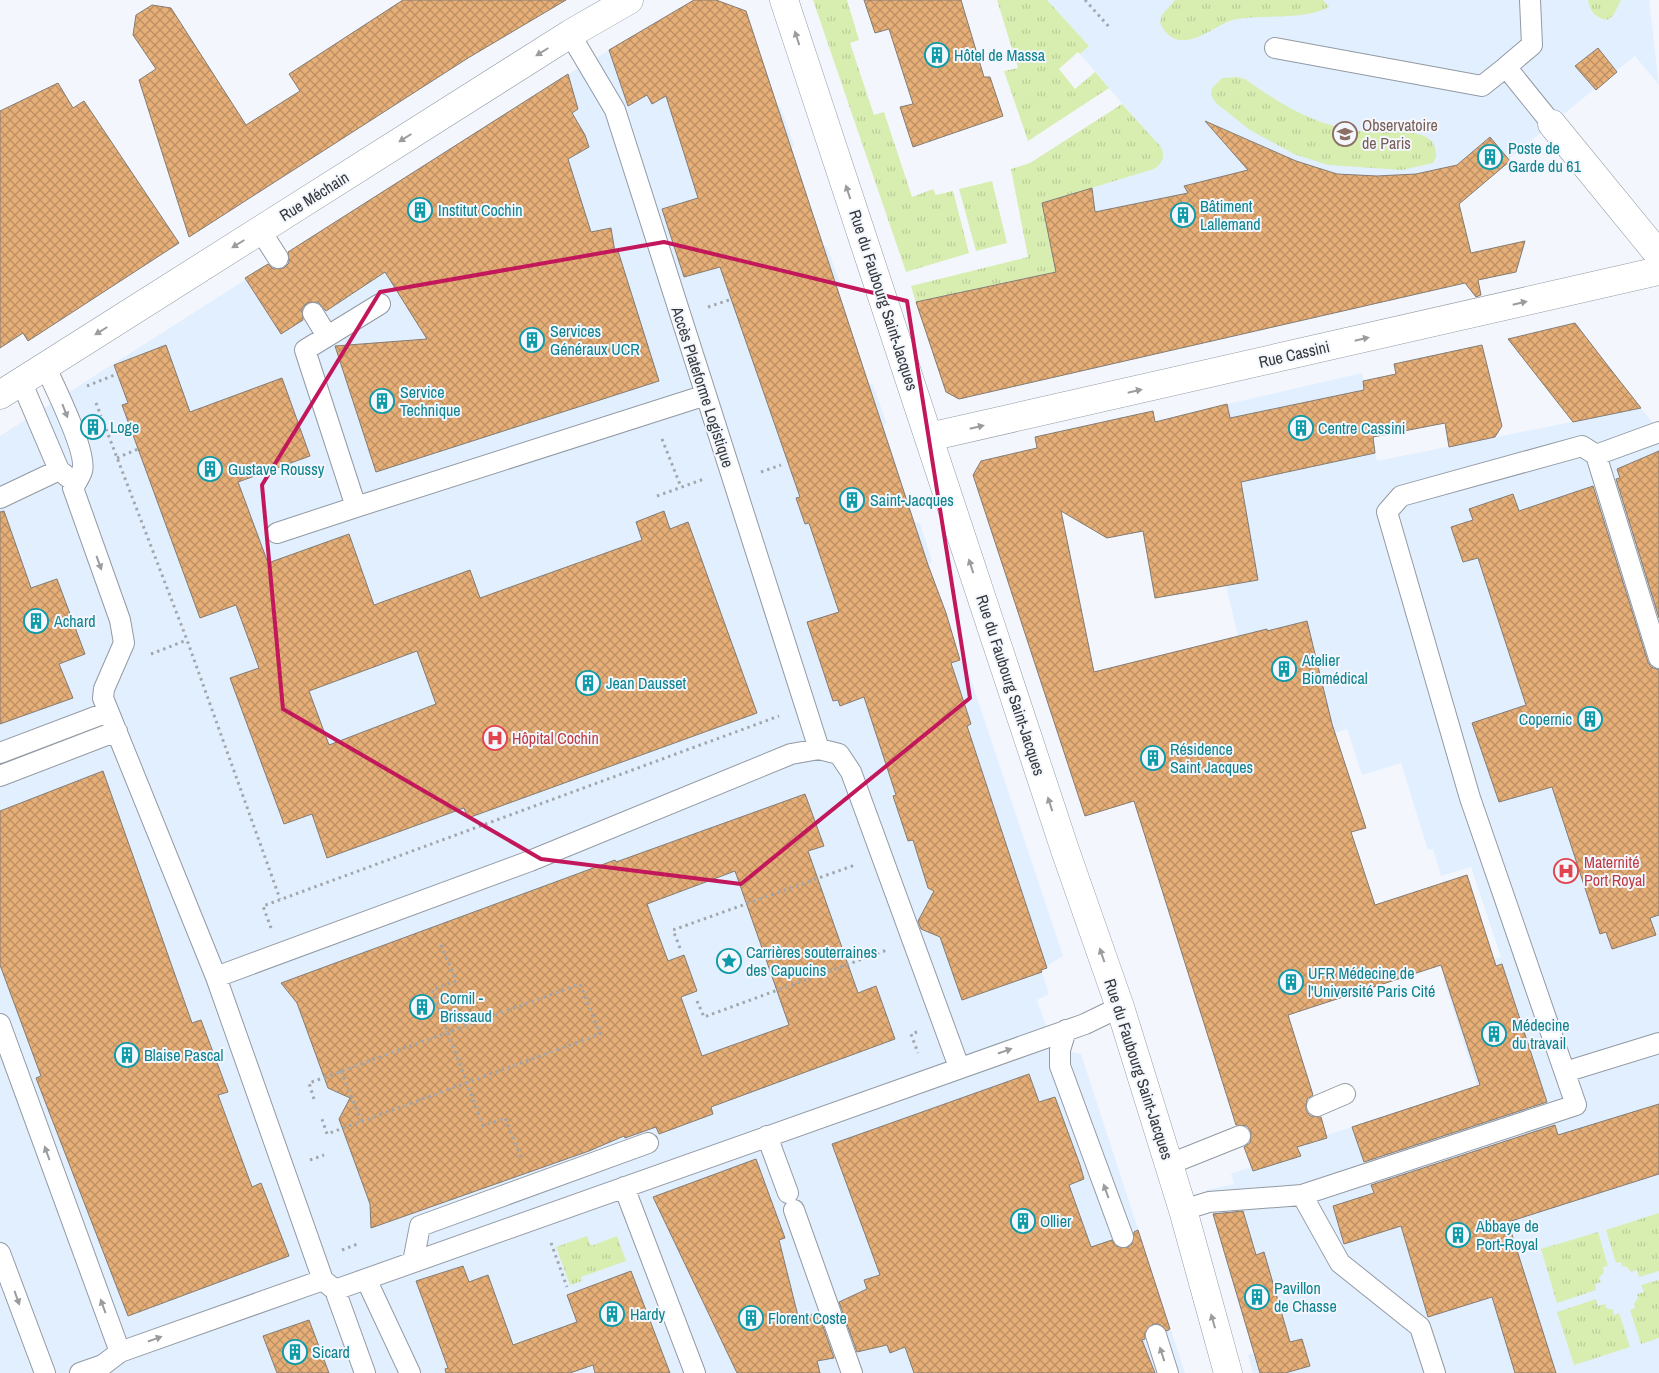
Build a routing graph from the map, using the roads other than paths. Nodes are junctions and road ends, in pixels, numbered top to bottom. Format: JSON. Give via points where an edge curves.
{"nodes":[{"id":1,"x":629,"y":0,"type":"edge"},
{"id":2,"x":784,"y":0,"type":"edge"},
{"id":3,"x":1530,"y":0,"type":"edge"},
{"id":4,"x":570,"y":34,"type":"junction"},
{"id":5,"x":1275,"y":48,"type":"dead end"},
{"id":6,"x":1506,"y":67,"type":"junction"},
{"id":7,"x":1552,"y":124,"type":"joint"},
{"id":8,"x":260,"y":230,"type":"junction"},
{"id":9,"x":1659,"y":255,"type":"edge"},
{"id":10,"x":278,"y":258,"type":"dead end"},
{"id":11,"x":1659,"y":271,"type":"edge"},
{"id":12,"x":380,"y":304,"type":"dead end"},
{"id":13,"x":313,"y":313,"type":"dead end"},
{"id":14,"x":327,"y":336,"type":"junction"},
{"id":15,"x":46,"y":366,"type":"junction"},
{"id":16,"x":11,"y":388,"type":"edge"},
{"id":17,"x":706,"y":394,"type":"junction"},
{"id":18,"x":1659,"y":432,"type":"edge"},
{"id":19,"x":929,"y":438,"type":"junction"},
{"id":20,"x":1596,"y":455,"type":"junction"},
{"id":21,"x":59,"y":470,"type":"junction"},
{"id":22,"x":73,"y":488,"type":"junction"},
{"id":23,"x":0,"y":498,"type":"edge"},
{"id":24,"x":356,"y":507,"type":"junction"},
{"id":25,"x":277,"y":533,"type":"dead end"},
{"id":26,"x":1659,"y":658,"type":"edge"},
{"id":27,"x":108,"y":712,"type":"junction"},
{"id":28,"x":117,"y":731,"type":"junction"},
{"id":29,"x":818,"y":749,"type":"junction"},
{"id":30,"x":0,"y":753,"type":"edge"},
{"id":31,"x":0,"y":776,"type":"edge"},
{"id":32,"x":216,"y":977,"type":"junction"},
{"id":33,"x":1120,"y":1007,"type":"junction"},
{"id":34,"x":0,"y":1024,"type":"edge"},
{"id":35,"x":1066,"y":1030,"type":"junction"},
{"id":36,"x":1659,"y":1043,"type":"edge"},
{"id":37,"x":8,"y":1064,"type":"edge"},
{"id":38,"x":959,"y":1067,"type":"junction"},
{"id":39,"x":1565,"y":1072,"type":"junction"},
{"id":40,"x":1345,"y":1094,"type":"dead end"},
{"id":41,"x":1317,"y":1106,"type":"dead end"},
{"id":42,"x":767,"y":1136,"type":"junction"},
{"id":43,"x":1240,"y":1136,"type":"dead end"},
{"id":44,"x":648,"y":1143,"type":"dead end"},
{"id":45,"x":1170,"y":1164,"type":"junction"},
{"id":46,"x":624,"y":1186,"type":"junction"},
{"id":47,"x":1302,"y":1195,"type":"junction"},
{"id":48,"x":1183,"y":1210,"type":"junction"},
{"id":49,"x":1123,"y":1237,"type":"dead end"},
{"id":50,"x":0,"y":1253,"type":"edge"},
{"id":51,"x":414,"y":1262,"type":"junction"},
{"id":52,"x":366,"y":1279,"type":"junction"},
{"id":53,"x":329,"y":1285,"type":"junction"},
{"id":54,"x":1156,"y":1335,"type":"dead end"},
{"id":55,"x":120,"y":1352,"type":"junction"},
{"id":56,"x":45,"y":1373,"type":"edge"},
{"id":57,"x":80,"y":1373,"type":"edge"},
{"id":58,"x":365,"y":1373,"type":"edge"},
{"id":59,"x":410,"y":1373,"type":"edge"},
{"id":60,"x":695,"y":1373,"type":"edge"},
{"id":61,"x":852,"y":1373,"type":"edge"},
{"id":62,"x":1168,"y":1373,"type":"edge"},
{"id":63,"x":1228,"y":1373,"type":"edge"},
{"id":64,"x":1435,"y":1373,"type":"edge"}],
"edges":[{"from":1,"to":4,"type":"street","name":"Rue Méchain"},
{"from":19,"to":2,"type":"street","name":"Rue du Faubourg Saint-Jacques","one_way":true},
{"from":3,"to":6,"type":"lane","via":[[1532,45]]},
{"from":4,"to":8,"type":"street","name":"Rue Méchain","one_way":true},
{"from":4,"to":17,"type":"lane","name":"Accès Plateforme Logistique","via":[[615,110]]},
{"from":5,"to":6,"type":"lane","via":[[1482,86]]},
{"from":6,"to":7,"type":"lane"},
{"from":7,"to":9,"type":"street"},
{"from":8,"to":10,"type":"lane"},
{"from":8,"to":15,"type":"street","name":"Rue Méchain","one_way":true},
{"from":19,"to":11,"type":"street","name":"Rue Cassini","one_way":true},
{"from":12,"to":14,"type":"lane"},
{"from":13,"to":14,"type":"lane"},
{"from":14,"to":24,"type":"lane","via":[[305,350]]},
{"from":15,"to":16,"type":"street","name":"Rue Méchain"},
{"from":15,"to":22,"type":"lane","one_way":true,"via":[[82,458],[82,471]]},
{"from":16,"to":21,"type":"lane"},
{"from":17,"to":24,"type":"lane"},
{"from":17,"to":29,"type":"lane","name":"Accès Plateforme Logistique"},
{"from":18,"to":20,"type":"lane"},
{"from":33,"to":19,"type":"street","name":"Rue du Faubourg Saint-Jacques","one_way":true},
{"from":20,"to":26,"type":"lane"},
{"from":20,"to":39,"type":"lane","via":[[1582,446],[1401,496],[1387,512],[1470,798]]},
{"from":21,"to":22,"type":"lane","via":[[68,475]]},
{"from":21,"to":23,"type":"lane"},
{"from":22,"to":27,"type":"lane","one_way":true,"via":[[120,620],[124,643],[104,689],[103,698]]},
{"from":24,"to":25,"type":"lane"},
{"from":27,"to":28,"type":"lane"},
{"from":27,"to":30,"type":"lane"},
{"from":28,"to":31,"type":"lane"},
{"from":28,"to":32,"type":"lane"},
{"from":29,"to":32,"type":"lane","via":[[791,754],[530,861]]},
{"from":29,"to":38,"type":"lane","via":[[839,754],[851,772]]},
{"from":32,"to":53,"type":"lane","via":[[315,1259]]},
{"from":33,"to":35,"type":"lane"},
{"from":33,"to":45,"type":"street","name":"Rue du Faubourg Saint-Jacques"},
{"from":34,"to":37,"type":"lane"},
{"from":38,"to":35,"type":"lane","one_way":true},
{"from":49,"to":35,"type":"lane","one_way":true,"via":[[1060,1066],[1060,1050]]},
{"from":36,"to":39,"type":"lane"},
{"from":55,"to":37,"type":"lane","one_way":true},
{"from":38,"to":42,"type":"lane"},
{"from":39,"to":47,"type":"lane","via":[[1576,1106]]},
{"from":40,"to":41,"type":"lane"},
{"from":42,"to":46,"type":"lane"},
{"from":42,"to":61,"type":"lane"},
{"from":43,"to":45,"type":"lane"},
{"from":44,"to":51,"type":"lane","via":[[420,1226]]},
{"from":45,"to":48,"type":"street","name":"Rue du Faubourg Saint-Jacques"},
{"from":46,"to":51,"type":"lane"},
{"from":46,"to":60,"type":"lane"},
{"from":47,"to":48,"type":"lane","via":[[1209,1202]]},
{"from":47,"to":64,"type":"lane","via":[[1340,1262],[1420,1327]]},
{"from":63,"to":48,"type":"street","name":"Rue du Faubourg Saint-Jacques","one_way":true},
{"from":50,"to":56,"type":"lane","one_way":true},
{"from":51,"to":52,"type":"lane"},
{"from":52,"to":53,"type":"lane"},
{"from":52,"to":59,"type":"lane"},
{"from":55,"to":53,"type":"lane","one_way":true},
{"from":53,"to":58,"type":"lane"},
{"from":62,"to":54,"type":"lane","one_way":true},
{"from":55,"to":57,"type":"lane","via":[[103,1364]]}]}
